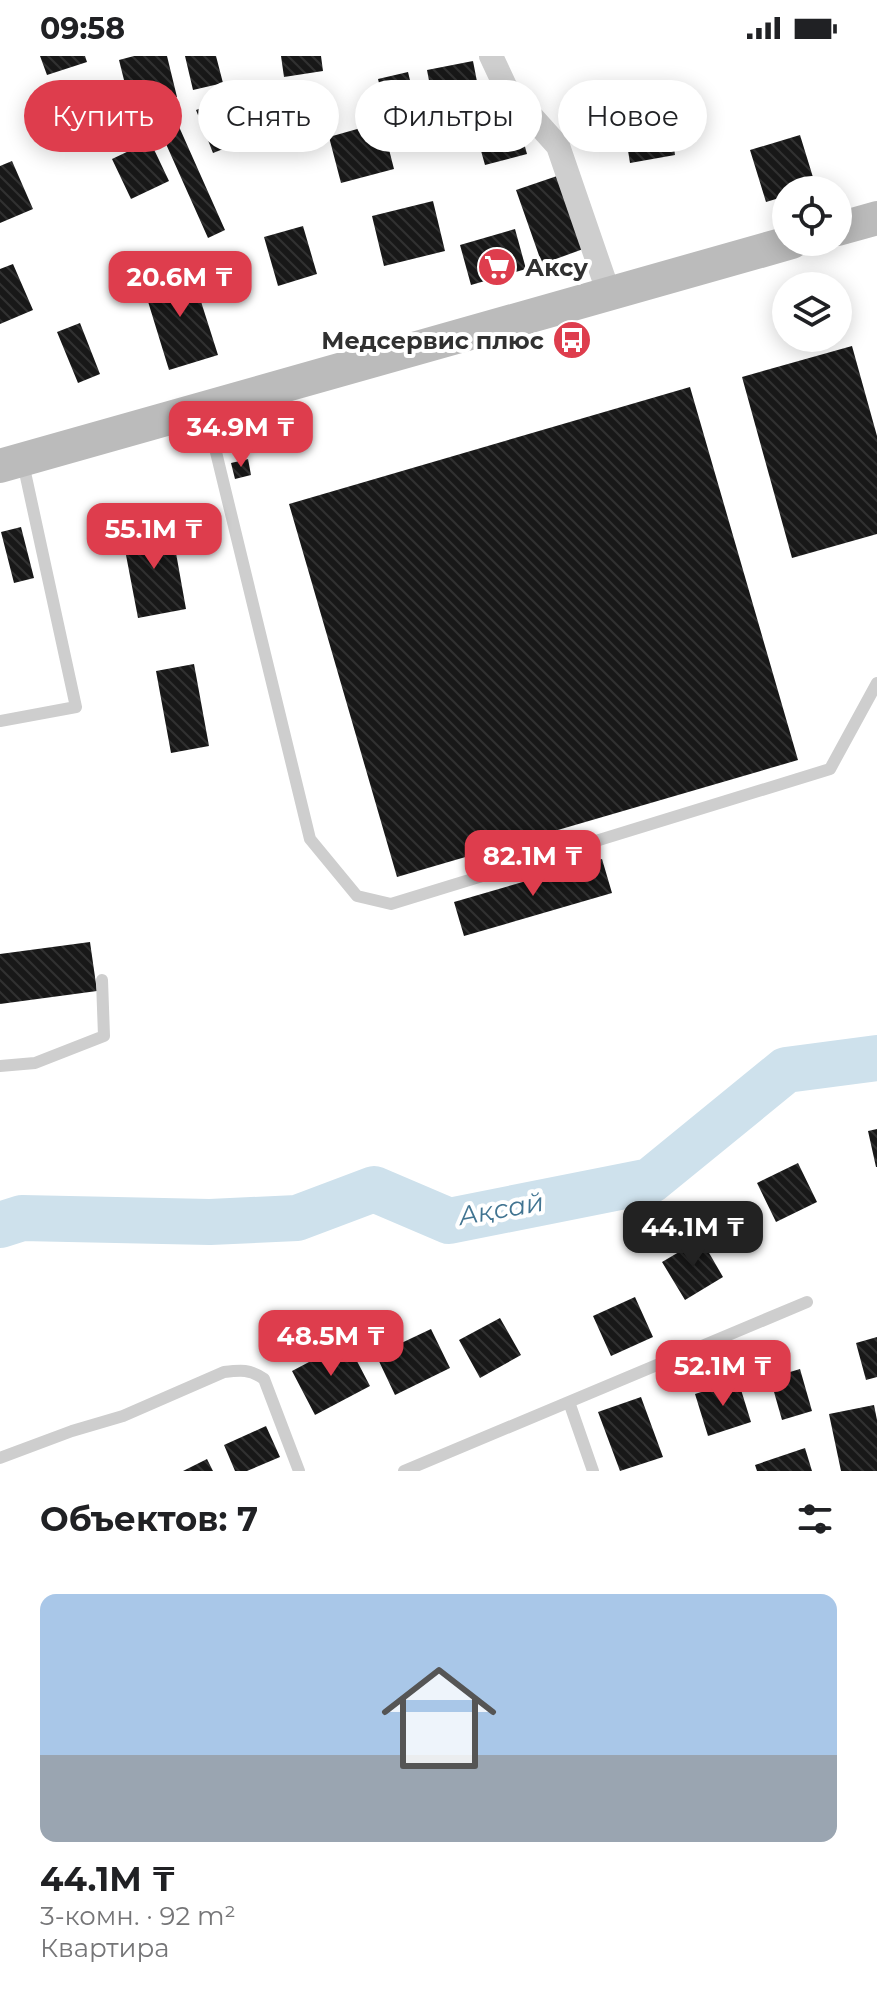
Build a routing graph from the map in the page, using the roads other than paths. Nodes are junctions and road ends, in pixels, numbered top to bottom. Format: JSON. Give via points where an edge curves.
{"nodes":[{"id":1,"x":491,"y":56,"type":"edge"},
{"id":2,"x":877,"y":218,"type":"edge"},
{"id":3,"x":852,"y":225,"type":"edge"},
{"id":4,"x":772,"y":248,"type":"edge"},
{"id":5,"x":609,"y":294,"type":"junction"},
{"id":6,"x":206,"y":408,"type":"junction"},
{"id":7,"x":11,"y":463,"type":"edge"},
{"id":8,"x":877,"y":683,"type":"edge"},
{"id":9,"x":0,"y":721,"type":"edge"},
{"id":10,"x":102,"y":980,"type":"dead end"},
{"id":11,"x":0,"y":1066,"type":"edge"},
{"id":12,"x":807,"y":1302,"type":"dead end"},
{"id":13,"x":569,"y":1402,"type":"junction"},
{"id":14,"x":0,"y":1458,"type":"edge"},
{"id":15,"x":299,"y":1471,"type":"edge"},
{"id":16,"x":404,"y":1471,"type":"edge"},
{"id":17,"x":593,"y":1471,"type":"edge"}],
"edges":[{"from":1,"to":5,"type":"street","via":[[506,88],[558,146]]},
{"from":2,"to":3,"type":"main road"},
{"from":4,"to":5,"type":"main road"},
{"from":5,"to":6,"type":"main road"},
{"from":6,"to":7,"type":"main road"},
{"from":6,"to":8,"type":"lane","via":[[310,839],[357,896],[391,904],[830,769]]},
{"from":7,"to":9,"type":"lane","via":[[76,707]]},
{"from":10,"to":11,"type":"lane","via":[[104,1036],[35,1063]]},
{"from":12,"to":13,"type":"lane"},
{"from":13,"to":16,"type":"lane"},
{"from":13,"to":17,"type":"lane"},
{"from":14,"to":15,"type":"lane","via":[[123,1416],[224,1372],[253,1370],[264,1379]]}]}
